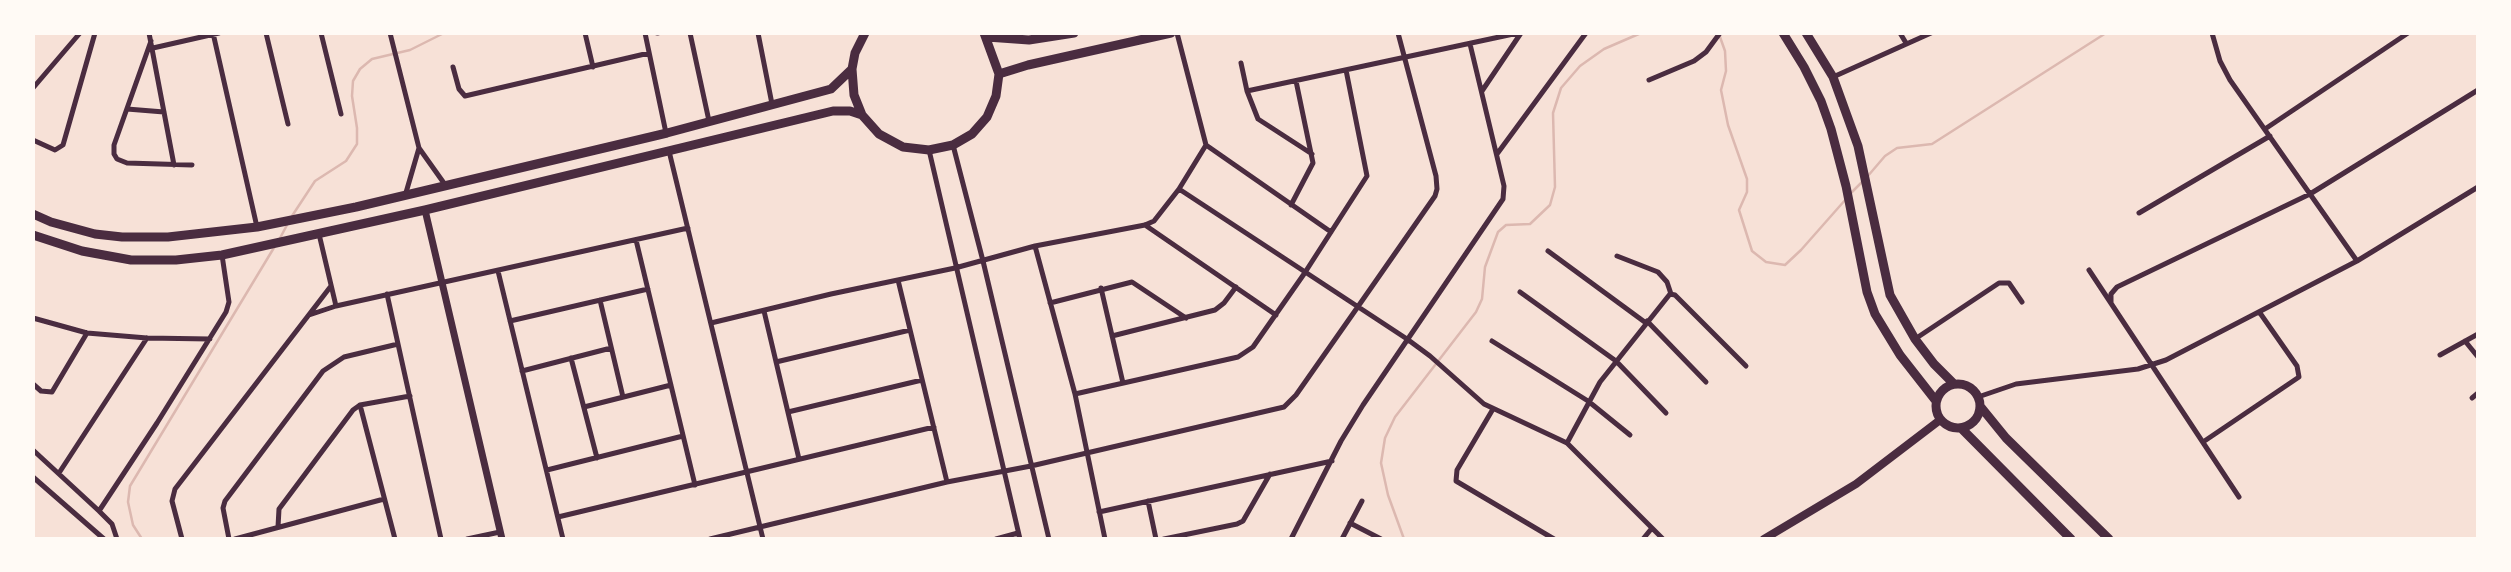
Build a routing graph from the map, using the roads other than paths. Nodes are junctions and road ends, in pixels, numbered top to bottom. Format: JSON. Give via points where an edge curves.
{"nodes":[{"id":1,"x":80,"y":33,"type":"edge"},
{"id":2,"x":95,"y":33,"type":"edge"},
{"id":3,"x":149,"y":33,"type":"edge"},
{"id":4,"x":266,"y":33,"type":"edge"},
{"id":5,"x":321,"y":33,"type":"edge"},
{"id":6,"x":390,"y":33,"type":"edge"},
{"id":7,"x":585,"y":33,"type":"edge"},
{"id":8,"x":645,"y":33,"type":"edge"},
{"id":9,"x":690,"y":33,"type":"edge"},
{"id":10,"x":758,"y":33,"type":"edge"},
{"id":11,"x":865,"y":33,"type":"edge"},
{"id":12,"x":1171,"y":33,"type":"edge"},
{"id":13,"x":1177,"y":33,"type":"edge"},
{"id":14,"x":1398,"y":33,"type":"edge"},
{"id":15,"x":1520,"y":33,"type":"edge"},
{"id":16,"x":1586,"y":33,"type":"edge"},
{"id":17,"x":1783,"y":33,"type":"edge"},
{"id":18,"x":1806,"y":33,"type":"edge"},
{"id":19,"x":1900,"y":33,"type":"edge"},
{"id":20,"x":1930,"y":33,"type":"edge"},
{"id":21,"x":2212,"y":33,"type":"edge"},
{"id":22,"x":2408,"y":33,"type":"edge"},
{"id":23,"x":215,"y":34,"type":"edge"},
{"id":24,"x":1069,"y":34,"type":"edge"},
{"id":25,"x":986,"y":35,"type":"edge"},
{"id":26,"x":1718,"y":36,"type":"edge"},
{"id":27,"x":151,"y":40,"type":"junction"},
{"id":28,"x":1906,"y":43,"type":"junction"},
{"id":29,"x":1470,"y":44,"type":"junction"},
{"id":30,"x":153,"y":48,"type":"junction"},
{"id":31,"x":649,"y":53,"type":"junction"},
{"id":32,"x":1404,"y":58,"type":"junction"},
{"id":33,"x":1241,"y":63,"type":"dead end"},
{"id":34,"x":453,"y":66,"type":"dead end"},
{"id":35,"x":593,"y":67,"type":"junction"},
{"id":36,"x":852,"y":69,"type":"junction"},
{"id":37,"x":1346,"y":71,"type":"junction"},
{"id":38,"x":999,"y":74,"type":"junction"},
{"id":39,"x":1833,"y":78,"type":"junction"},
{"id":40,"x":1649,"y":80,"type":"dead end"},
{"id":41,"x":1296,"y":81,"type":"junction"},
{"id":42,"x":33,"y":88,"type":"edge"},
{"id":43,"x":2478,"y":90,"type":"edge"},
{"id":44,"x":1247,"y":91,"type":"junction"},
{"id":45,"x":1482,"y":91,"type":"junction"},
{"id":46,"x":772,"y":104,"type":"junction"},
{"id":47,"x":127,"y":109,"type":"junction"},
{"id":48,"x":164,"y":112,"type":"junction"},
{"id":49,"x":341,"y":114,"type":"dead end"},
{"id":50,"x":862,"y":115,"type":"junction"},
{"id":51,"x":709,"y":121,"type":"junction"},
{"id":52,"x":288,"y":124,"type":"dead end"},
{"id":53,"x":2265,"y":128,"type":"junction"},
{"id":54,"x":667,"y":133,"type":"junction"},
{"id":55,"x":2270,"y":136,"type":"junction"},
{"id":56,"x":33,"y":140,"type":"edge"},
{"id":57,"x":953,"y":145,"type":"junction"},
{"id":58,"x":1206,"y":145,"type":"junction"},
{"id":59,"x":419,"y":148,"type":"junction"},
{"id":60,"x":670,"y":150,"type":"junction"},
{"id":61,"x":929,"y":150,"type":"junction"},
{"id":62,"x":1312,"y":154,"type":"junction"},
{"id":63,"x":1497,"y":154,"type":"junction"},
{"id":64,"x":174,"y":165,"type":"junction"},
{"id":65,"x":192,"y":165,"type":"dead end"},
{"id":66,"x":446,"y":186,"type":"junction"},
{"id":67,"x":2478,"y":187,"type":"edge"},
{"id":68,"x":1179,"y":189,"type":"junction"},
{"id":69,"x":2310,"y":194,"type":"junction"},
{"id":70,"x":405,"y":196,"type":"junction"},
{"id":71,"x":1291,"y":205,"type":"junction"},
{"id":72,"x":425,"y":210,"type":"junction"},
{"id":73,"x":33,"y":214,"type":"edge"},
{"id":74,"x":2139,"y":214,"type":"dead end"},
{"id":75,"x":1145,"y":225,"type":"junction"},
{"id":76,"x":257,"y":227,"type":"junction"},
{"id":77,"x":688,"y":228,"type":"junction"},
{"id":78,"x":1331,"y":232,"type":"junction"},
{"id":79,"x":318,"y":233,"type":"junction"},
{"id":80,"x":33,"y":235,"type":"edge"},
{"id":81,"x":636,"y":240,"type":"junction"},
{"id":82,"x":1035,"y":246,"type":"junction"},
{"id":83,"x":1548,"y":251,"type":"dead end"},
{"id":84,"x":222,"y":256,"type":"junction"},
{"id":85,"x":1617,"y":256,"type":"dead end"},
{"id":86,"x":983,"y":261,"type":"junction"},
{"id":87,"x":2357,"y":261,"type":"junction"},
{"id":88,"x":955,"y":268,"type":"junction"},
{"id":89,"x":2090,"y":270,"type":"dead end"},
{"id":90,"x":498,"y":271,"type":"junction"},
{"id":91,"x":1304,"y":274,"type":"junction"},
{"id":92,"x":898,"y":281,"type":"junction"},
{"id":93,"x":442,"y":284,"type":"junction"},
{"id":94,"x":331,"y":286,"type":"junction"},
{"id":95,"x":1236,"y":287,"type":"junction"},
{"id":96,"x":1101,"y":288,"type":"junction"},
{"id":97,"x":648,"y":289,"type":"junction"},
{"id":98,"x":1520,"y":292,"type":"dead end"},
{"id":99,"x":387,"y":294,"type":"junction"},
{"id":100,"x":1671,"y":294,"type":"junction"},
{"id":101,"x":600,"y":300,"type":"junction"},
{"id":102,"x":2022,"y":302,"type":"dead end"},
{"id":103,"x":1050,"y":303,"type":"junction"},
{"id":104,"x":2111,"y":303,"type":"junction"},
{"id":105,"x":335,"y":306,"type":"junction"},
{"id":106,"x":1357,"y":309,"type":"junction"},
{"id":107,"x":764,"y":311,"type":"junction"},
{"id":108,"x":2260,"y":313,"type":"junction"},
{"id":109,"x":309,"y":315,"type":"junction"},
{"id":110,"x":1276,"y":316,"type":"junction"},
{"id":111,"x":33,"y":318,"type":"edge"},
{"id":112,"x":1186,"y":318,"type":"junction"},
{"id":113,"x":510,"y":321,"type":"junction"},
{"id":114,"x":1647,"y":322,"type":"junction"},
{"id":115,"x":711,"y":323,"type":"junction"},
{"id":116,"x":910,"y":330,"type":"junction"},
{"id":117,"x":87,"y":333,"type":"junction"},
{"id":118,"x":2478,"y":334,"type":"edge"},
{"id":119,"x":1112,"y":336,"type":"junction"},
{"id":120,"x":147,"y":338,"type":"junction"},
{"id":121,"x":210,"y":339,"type":"junction"},
{"id":122,"x":1407,"y":339,"type":"junction"},
{"id":123,"x":1915,"y":339,"type":"junction"},
{"id":124,"x":1492,"y":341,"type":"dead end"},
{"id":125,"x":2465,"y":341,"type":"junction"},
{"id":126,"x":398,"y":344,"type":"junction"},
{"id":127,"x":611,"y":348,"type":"junction"},
{"id":128,"x":2440,"y":355,"type":"dead end"},
{"id":129,"x":2478,"y":357,"type":"edge"},
{"id":130,"x":572,"y":358,"type":"junction"},
{"id":131,"x":1616,"y":360,"type":"junction"},
{"id":132,"x":776,"y":362,"type":"junction"},
{"id":133,"x":2151,"y":365,"type":"junction"},
{"id":134,"x":1746,"y":366,"type":"dead end"},
{"id":135,"x":522,"y":371,"type":"junction"},
{"id":136,"x":922,"y":380,"type":"junction"},
{"id":137,"x":1706,"y":382,"type":"dead end"},
{"id":138,"x":1123,"y":383,"type":"junction"},
{"id":139,"x":33,"y":384,"type":"edge"},
{"id":140,"x":1954,"y":384,"type":"junction"},
{"id":141,"x":671,"y":385,"type":"junction"},
{"id":142,"x":2478,"y":393,"type":"edge"},
{"id":143,"x":1075,"y":394,"type":"junction"},
{"id":144,"x":410,"y":396,"type":"junction"},
{"id":145,"x":624,"y":397,"type":"junction"},
{"id":146,"x":2472,"y":398,"type":"dead end"},
{"id":147,"x":1588,"y":401,"type":"junction"},
{"id":148,"x":1936,"y":401,"type":"junction"},
{"id":149,"x":1979,"y":401,"type":"junction"},
{"id":150,"x":360,"y":405,"type":"junction"},
{"id":151,"x":584,"y":407,"type":"junction"},
{"id":152,"x":1493,"y":410,"type":"junction"},
{"id":153,"x":788,"y":412,"type":"junction"},
{"id":154,"x":1666,"y":414,"type":"dead end"},
{"id":155,"x":1940,"y":420,"type":"junction"},
{"id":156,"x":934,"y":427,"type":"junction"},
{"id":157,"x":1961,"y":428,"type":"junction"},
{"id":158,"x":1630,"y":435,"type":"dead end"},
{"id":159,"x":683,"y":436,"type":"junction"},
{"id":160,"x":2203,"y":442,"type":"junction"},
{"id":161,"x":1567,"y":443,"type":"junction"},
{"id":162,"x":33,"y":450,"type":"edge"},
{"id":163,"x":1088,"y":453,"type":"junction"},
{"id":164,"x":597,"y":458,"type":"junction"},
{"id":165,"x":799,"y":459,"type":"junction"},
{"id":166,"x":1332,"y":461,"type":"junction"},
{"id":167,"x":1031,"y":466,"type":"junction"},
{"id":168,"x":547,"y":470,"type":"junction"},
{"id":169,"x":1004,"y":471,"type":"junction"},
{"id":170,"x":747,"y":472,"type":"junction"},
{"id":171,"x":59,"y":474,"type":"junction"},
{"id":172,"x":1270,"y":474,"type":"junction"},
{"id":173,"x":33,"y":477,"type":"edge"},
{"id":174,"x":947,"y":482,"type":"junction"},
{"id":175,"x":695,"y":485,"type":"junction"},
{"id":176,"x":2239,"y":497,"type":"dead end"},
{"id":177,"x":384,"y":499,"type":"junction"},
{"id":178,"x":1148,"y":501,"type":"junction"},
{"id":179,"x":1362,"y":501,"type":"dead end"},
{"id":180,"x":99,"y":511,"type":"junction"},
{"id":181,"x":1099,"y":512,"type":"junction"},
{"id":182,"x":558,"y":517,"type":"junction"},
{"id":183,"x":1350,"y":523,"type":"junction"},
{"id":184,"x":278,"y":527,"type":"junction"},
{"id":185,"x":760,"y":527,"type":"junction"},
{"id":186,"x":1652,"y":528,"type":"junction"},
{"id":187,"x":501,"y":535,"type":"edge"},
{"id":188,"x":1019,"y":536,"type":"edge"},
{"id":189,"x":104,"y":539,"type":"edge"},
{"id":190,"x":117,"y":539,"type":"edge"},
{"id":191,"x":182,"y":539,"type":"edge"},
{"id":192,"x":229,"y":539,"type":"edge"},
{"id":193,"x":235,"y":539,"type":"edge"},
{"id":194,"x":395,"y":539,"type":"edge"},
{"id":195,"x":441,"y":539,"type":"edge"},
{"id":196,"x":467,"y":539,"type":"edge"},
{"id":197,"x":563,"y":539,"type":"edge"},
{"id":198,"x":709,"y":539,"type":"edge"},
{"id":199,"x":763,"y":539,"type":"edge"},
{"id":200,"x":996,"y":539,"type":"edge"},
{"id":201,"x":1049,"y":539,"type":"edge"},
{"id":202,"x":1105,"y":539,"type":"edge"},
{"id":203,"x":1156,"y":539,"type":"edge"},
{"id":204,"x":1164,"y":539,"type":"edge"},
{"id":205,"x":1292,"y":539,"type":"edge"},
{"id":206,"x":1342,"y":539,"type":"edge"},
{"id":207,"x":1381,"y":539,"type":"edge"},
{"id":208,"x":1554,"y":539,"type":"edge"},
{"id":209,"x":1643,"y":539,"type":"edge"},
{"id":210,"x":1664,"y":539,"type":"edge"},
{"id":211,"x":1766,"y":539,"type":"edge"},
{"id":212,"x":2071,"y":539,"type":"edge"},
{"id":213,"x":2109,"y":539,"type":"edge"}],
"edges":[{"from":1,"to":42,"type":"street"},
{"from":2,"to":56,"type":"street","via":[[64,145],[55,150]]},
{"from":3,"to":27,"type":"street"},
{"from":4,"to":52,"type":"street"},
{"from":5,"to":49,"type":"street"},
{"from":6,"to":59,"type":"street"},
{"from":7,"to":35,"type":"street"},
{"from":8,"to":31,"type":"street"},
{"from":9,"to":51,"type":"street"},
{"from":10,"to":46,"type":"street"},
{"from":11,"to":36,"type":"main road"},
{"from":12,"to":38,"type":"main road"},
{"from":13,"to":58,"type":"street"},
{"from":14,"to":32,"type":"street"},
{"from":15,"to":29,"type":"street"},
{"from":15,"to":45,"type":"street"},
{"from":16,"to":63,"type":"street"},
{"from":17,"to":148,"type":"main road","via":[[1821,101],[1837,149],[1875,314]]},
{"from":18,"to":39,"type":"main road"},
{"from":19,"to":28,"type":"street"},
{"from":20,"to":28,"type":"street"},
{"from":21,"to":53,"type":"street","via":[[2224,70]]},
{"from":22,"to":53,"type":"street"},
{"from":23,"to":30,"type":"street"},
{"from":23,"to":76,"type":"street"},
{"from":24,"to":25,"type":"main road","via":[[1028,40]]},
{"from":25,"to":38,"type":"main road"},
{"from":26,"to":40,"type":"street","via":[[1695,61]]},
{"from":27,"to":30,"type":"street"},
{"from":27,"to":47,"type":"street"},
{"from":28,"to":39,"type":"street"},
{"from":29,"to":32,"type":"street"},
{"from":29,"to":45,"type":"street"},
{"from":30,"to":48,"type":"street"},
{"from":31,"to":35,"type":"street"},
{"from":31,"to":54,"type":"street"},
{"from":32,"to":37,"type":"street"},
{"from":32,"to":106,"type":"street","via":[[1437,189]]},
{"from":33,"to":44,"type":"street"},
{"from":34,"to":35,"type":"street","via":[[465,96]]},
{"from":36,"to":46,"type":"main road","via":[[831,89]]},
{"from":36,"to":50,"type":"main road","via":[[854,95]]},
{"from":37,"to":41,"type":"street"},
{"from":37,"to":78,"type":"street","via":[[1367,176]]},
{"from":38,"to":57,"type":"main road","via":[[987,117],[972,134]]},
{"from":39,"to":123,"type":"main road","via":[[1864,171],[1891,295]]},
{"from":41,"to":44,"type":"street"},
{"from":41,"to":62,"type":"street"},
{"from":43,"to":69,"type":"street"},
{"from":44,"to":62,"type":"street","via":[[1258,118]]},
{"from":45,"to":63,"type":"street"},
{"from":46,"to":51,"type":"main road"},
{"from":47,"to":48,"type":"street"},
{"from":47,"to":64,"type":"street","via":[[114,157],[127,163]]},
{"from":48,"to":64,"type":"street"},
{"from":50,"to":60,"type":"main road","via":[[833,111]]},
{"from":50,"to":61,"type":"main road","via":[[880,134],[903,147]]},
{"from":51,"to":54,"type":"main road"},
{"from":53,"to":55,"type":"street"},
{"from":54,"to":66,"type":"main road"},
{"from":55,"to":69,"type":"street"},
{"from":55,"to":74,"type":"street"},
{"from":57,"to":61,"type":"main road"},
{"from":57,"to":86,"type":"street"},
{"from":58,"to":68,"type":"street"},
{"from":58,"to":71,"type":"street"},
{"from":59,"to":66,"type":"street"},
{"from":59,"to":70,"type":"street"},
{"from":60,"to":72,"type":"main road"},
{"from":60,"to":77,"type":"street"},
{"from":61,"to":88,"type":"street"},
{"from":62,"to":71,"type":"street","via":[[1312,166]]},
{"from":63,"to":122,"type":"street","via":[[1504,186],[1500,206]]},
{"from":64,"to":65,"type":"street"},
{"from":66,"to":70,"type":"main road"},
{"from":67,"to":87,"type":"street"},
{"from":68,"to":75,"type":"street","via":[[1160,215]]},
{"from":68,"to":91,"type":"street"},
{"from":69,"to":87,"type":"street"},
{"from":69,"to":104,"type":"street","via":[[2118,287],[2111,294]]},
{"from":70,"to":76,"type":"main road"},
{"from":71,"to":78,"type":"street"},
{"from":72,"to":79,"type":"main road"},
{"from":72,"to":93,"type":"street"},
{"from":73,"to":76,"type":"main road","via":[[95,234],[122,237]]},
{"from":75,"to":82,"type":"street"},
{"from":75,"to":95,"type":"street"},
{"from":77,"to":81,"type":"street"},
{"from":77,"to":115,"type":"street"},
{"from":78,"to":91,"type":"street"},
{"from":79,"to":84,"type":"main road"},
{"from":79,"to":94,"type":"street"},
{"from":80,"to":84,"type":"main road","via":[[131,260]]},
{"from":81,"to":90,"type":"street"},
{"from":81,"to":97,"type":"street"},
{"from":82,"to":86,"type":"street"},
{"from":82,"to":103,"type":"street"},
{"from":83,"to":114,"type":"street"},
{"from":84,"to":121,"type":"street","via":[[228,308]]},
{"from":85,"to":100,"type":"street","via":[[1658,272]]},
{"from":86,"to":88,"type":"street"},
{"from":86,"to":167,"type":"street"},
{"from":87,"to":108,"type":"street"},
{"from":88,"to":92,"type":"street"},
{"from":88,"to":169,"type":"street"},
{"from":89,"to":104,"type":"street"},
{"from":90,"to":93,"type":"street"},
{"from":90,"to":113,"type":"street"},
{"from":91,"to":106,"type":"street"},
{"from":91,"to":110,"type":"street"},
{"from":92,"to":107,"type":"street"},
{"from":92,"to":116,"type":"street"},
{"from":93,"to":99,"type":"street"},
{"from":93,"to":187,"type":"street"},
{"from":94,"to":105,"type":"street"},
{"from":94,"to":109,"type":"street"},
{"from":95,"to":110,"type":"street"},
{"from":95,"to":112,"type":"street","via":[[1215,310]]},
{"from":96,"to":103,"type":"street"},
{"from":96,"to":112,"type":"street","via":[[1136,283]]},
{"from":96,"to":119,"type":"street"},
{"from":97,"to":101,"type":"street"},
{"from":97,"to":141,"type":"street"},
{"from":98,"to":131,"type":"street"},
{"from":99,"to":105,"type":"street"},
{"from":99,"to":126,"type":"street"},
{"from":100,"to":114,"type":"street"},
{"from":100,"to":134,"type":"street"},
{"from":101,"to":113,"type":"street"},
{"from":101,"to":127,"type":"street"},
{"from":102,"to":123,"type":"street","via":[[2009,283],[1999,283]]},
{"from":103,"to":143,"type":"street"},
{"from":104,"to":133,"type":"street"},
{"from":105,"to":109,"type":"street"},
{"from":106,"to":122,"type":"street"},
{"from":106,"to":163,"type":"street","via":[[1284,407]]},
{"from":107,"to":115,"type":"street"},
{"from":107,"to":132,"type":"street"},
{"from":108,"to":133,"type":"street"},
{"from":108,"to":160,"type":"street","via":[[2297,366],[2299,377]]},
{"from":109,"to":191,"type":"street","via":[[175,489],[172,502]]},
{"from":110,"to":138,"type":"street","via":[[1253,347],[1238,357]]},
{"from":111,"to":117,"type":"street"},
{"from":112,"to":119,"type":"street"},
{"from":113,"to":135,"type":"street"},
{"from":114,"to":131,"type":"street"},
{"from":114,"to":137,"type":"street"},
{"from":115,"to":170,"type":"street"},
{"from":116,"to":132,"type":"street"},
{"from":116,"to":136,"type":"street"},
{"from":117,"to":120,"type":"street"},
{"from":117,"to":139,"type":"street","via":[[52,392]]},
{"from":118,"to":125,"type":"street"},
{"from":119,"to":138,"type":"street"},
{"from":120,"to":121,"type":"street"},
{"from":120,"to":171,"type":"street"},
{"from":121,"to":180,"type":"street"},
{"from":122,"to":152,"type":"street"},
{"from":122,"to":166,"type":"street"},
{"from":123,"to":140,"type":"main road"},
{"from":124,"to":147,"type":"street"},
{"from":125,"to":128,"type":"street"},
{"from":125,"to":129,"type":"street"},
{"from":126,"to":144,"type":"street"},
{"from":126,"to":192,"type":"street","via":[[344,357],[323,371],[225,501]]},
{"from":127,"to":130,"type":"street"},
{"from":127,"to":145,"type":"street"},
{"from":130,"to":135,"type":"street"},
{"from":130,"to":151,"type":"street"},
{"from":131,"to":147,"type":"street"},
{"from":131,"to":154,"type":"street"},
{"from":132,"to":153,"type":"street"},
{"from":133,"to":149,"type":"street","via":[[2016,384]]},
{"from":133,"to":160,"type":"street"},
{"from":135,"to":168,"type":"street"},
{"from":136,"to":153,"type":"street"},
{"from":136,"to":156,"type":"street"},
{"from":138,"to":143,"type":"street"},
{"from":140,"to":148,"type":"main road","via":[[1945,387]]},
{"from":140,"to":149,"type":"main road","via":[[1972,389]]},
{"from":141,"to":145,"type":"street"},
{"from":141,"to":159,"type":"street"},
{"from":142,"to":146,"type":"street"},
{"from":143,"to":163,"type":"street"},
{"from":144,"to":150,"type":"street"},
{"from":144,"to":195,"type":"street"},
{"from":145,"to":151,"type":"street"},
{"from":147,"to":158,"type":"street"},
{"from":147,"to":161,"type":"street"},
{"from":148,"to":155,"type":"main road"},
{"from":149,"to":157,"type":"main road","via":[[1975,420]]},
{"from":149,"to":213,"type":"main road","via":[[2006,438]]},
{"from":150,"to":177,"type":"street"},
{"from":150,"to":184,"type":"street","via":[[279,509]]},
{"from":151,"to":164,"type":"street"},
{"from":152,"to":161,"type":"street"},
{"from":152,"to":208,"type":"street","via":[[1457,470],[1456,481]]},
{"from":153,"to":165,"type":"street"},
{"from":155,"to":157,"type":"main road"},
{"from":155,"to":211,"type":"main road","via":[[1856,484]]},
{"from":156,"to":165,"type":"street"},
{"from":156,"to":174,"type":"street"},
{"from":157,"to":212,"type":"main road"},
{"from":159,"to":164,"type":"street"},
{"from":159,"to":175,"type":"street"},
{"from":160,"to":176,"type":"street"},
{"from":161,"to":186,"type":"street"},
{"from":162,"to":171,"type":"street"},
{"from":163,"to":167,"type":"street"},
{"from":163,"to":181,"type":"street"},
{"from":164,"to":168,"type":"street"},
{"from":165,"to":170,"type":"street"},
{"from":166,"to":172,"type":"street"},
{"from":166,"to":205,"type":"street"},
{"from":167,"to":169,"type":"street"},
{"from":167,"to":201,"type":"street"},
{"from":168,"to":182,"type":"street"},
{"from":169,"to":174,"type":"street"},
{"from":169,"to":188,"type":"street"},
{"from":170,"to":175,"type":"street"},
{"from":170,"to":185,"type":"street"},
{"from":171,"to":180,"type":"street"},
{"from":172,"to":178,"type":"street"},
{"from":172,"to":204,"type":"street","via":[[1243,521]]},
{"from":173,"to":189,"type":"street"},
{"from":174,"to":185,"type":"street"},
{"from":175,"to":182,"type":"street"},
{"from":177,"to":184,"type":"street"},
{"from":177,"to":194,"type":"street"},
{"from":178,"to":181,"type":"street"},
{"from":178,"to":203,"type":"street"},
{"from":179,"to":183,"type":"street"},
{"from":180,"to":190,"type":"street","via":[[112,524]]},
{"from":181,"to":202,"type":"street"},
{"from":182,"to":197,"type":"street"},
{"from":183,"to":206,"type":"street"},
{"from":183,"to":207,"type":"street"},
{"from":184,"to":193,"type":"street"},
{"from":185,"to":198,"type":"street"},
{"from":185,"to":199,"type":"street"},
{"from":186,"to":209,"type":"street"},
{"from":186,"to":210,"type":"street"},
{"from":187,"to":196,"type":"street"},
{"from":188,"to":200,"type":"street"}]}
